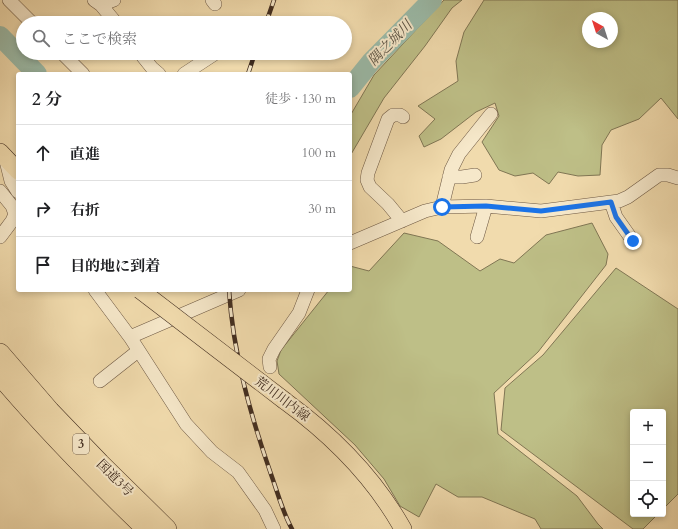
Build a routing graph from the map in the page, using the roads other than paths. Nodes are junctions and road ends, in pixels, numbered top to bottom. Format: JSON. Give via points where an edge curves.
{"nodes":[{"id":1,"x":9,"y":0,"type":"edge"},
{"id":2,"x":114,"y":0,"type":"edge"},
{"id":3,"x":98,"y":3,"type":"edge"},
{"id":4,"x":25,"y":16,"type":"edge"},
{"id":5,"x":110,"y":16,"type":"edge"},
{"id":6,"x":69,"y":60,"type":"edge"},
{"id":7,"x":146,"y":60,"type":"edge"},
{"id":8,"x":205,"y":60,"type":"edge"},
{"id":9,"x":81,"y":72,"type":"edge"},
{"id":10,"x":157,"y":72,"type":"edge"},
{"id":11,"x":187,"y":72,"type":"edge"},
{"id":12,"x":491,"y":114,"type":"dead end"},
{"id":13,"x":403,"y":117,"type":"dead end"},
{"id":14,"x":2,"y":154,"type":"edge"},
{"id":15,"x":475,"y":176,"type":"dead end"},
{"id":16,"x":449,"y":177,"type":"junction"},
{"id":17,"x":678,"y":178,"type":"edge"},
{"id":18,"x":16,"y":181,"type":"edge"},
{"id":19,"x":0,"y":191,"type":"edge"},
{"id":20,"x":611,"y":202,"type":"junction"},
{"id":21,"x":486,"y":206,"type":"junction"},
{"id":22,"x":442,"y":207,"type":"junction"},
{"id":23,"x":402,"y":221,"type":"junction"},
{"id":24,"x":0,"y":237,"type":"edge"},
{"id":25,"x":477,"y":237,"type":"dead end"},
{"id":26,"x":633,"y":241,"type":"dead end"},
{"id":27,"x":352,"y":242,"type":"edge"},
{"id":28,"x":97,"y":292,"type":"edge"},
{"id":29,"x":143,"y":292,"type":"edge"},
{"id":30,"x":234,"y":292,"type":"edge"},
{"id":31,"x":307,"y":292,"type":"edge"},
{"id":32,"x":130,"y":336,"type":"junction"},
{"id":33,"x":138,"y":351,"type":"junction"},
{"id":34,"x":0,"y":353,"type":"edge"},
{"id":35,"x":270,"y":367,"type":"dead end"},
{"id":36,"x":0,"y":376,"type":"edge"},
{"id":37,"x":100,"y":381,"type":"dead end"},
{"id":38,"x":146,"y":529,"type":"edge"},
{"id":39,"x":167,"y":529,"type":"edge"},
{"id":40,"x":274,"y":529,"type":"edge"},
{"id":41,"x":404,"y":529,"type":"edge"}],
"edges":[{"from":1,"to":4,"type":"street"},
{"from":2,"to":3,"type":"street"},
{"from":3,"to":5,"type":"street"},
{"from":6,"to":9,"type":"street"},
{"from":7,"to":10,"type":"street"},
{"from":8,"to":11,"type":"street"},
{"from":12,"to":16,"type":"street","via":[[459,154]]},
{"from":13,"to":23,"type":"street","via":[[393,115],[388,119],[367,180],[370,187]]},
{"from":14,"to":18,"type":"main road"},
{"from":15,"to":16,"type":"street"},
{"from":16,"to":22,"type":"street"},
{"from":17,"to":20,"type":"street","via":[[659,175],[628,197]]},
{"from":18,"to":19,"type":"street"},
{"from":19,"to":24,"type":"street","via":[[15,214]]},
{"from":20,"to":21,"type":"street","via":[[541,211]]},
{"from":20,"to":26,"type":"street","via":[[616,217]]},
{"from":21,"to":22,"type":"street"},
{"from":21,"to":25,"type":"street"},
{"from":22,"to":23,"type":"street"},
{"from":23,"to":27,"type":"street"},
{"from":28,"to":32,"type":"street"},
{"from":29,"to":41,"type":"main road","name":"荒川川内線","bridge":true,"via":[[307,417],[367,475]]},
{"from":30,"to":32,"type":"street"},
{"from":31,"to":35,"type":"street","via":[[299,314],[271,354]]},
{"from":32,"to":33,"type":"street"},
{"from":33,"to":37,"type":"street"},
{"from":33,"to":40,"type":"street","via":[[186,424],[212,452],[238,472]]},
{"from":34,"to":39,"type":"highway","name":"国道3号","number":"3","via":[[50,411]]},
{"from":36,"to":38,"type":"highway","name":"国道3号","number":"3","via":[[38,420]]}]}
